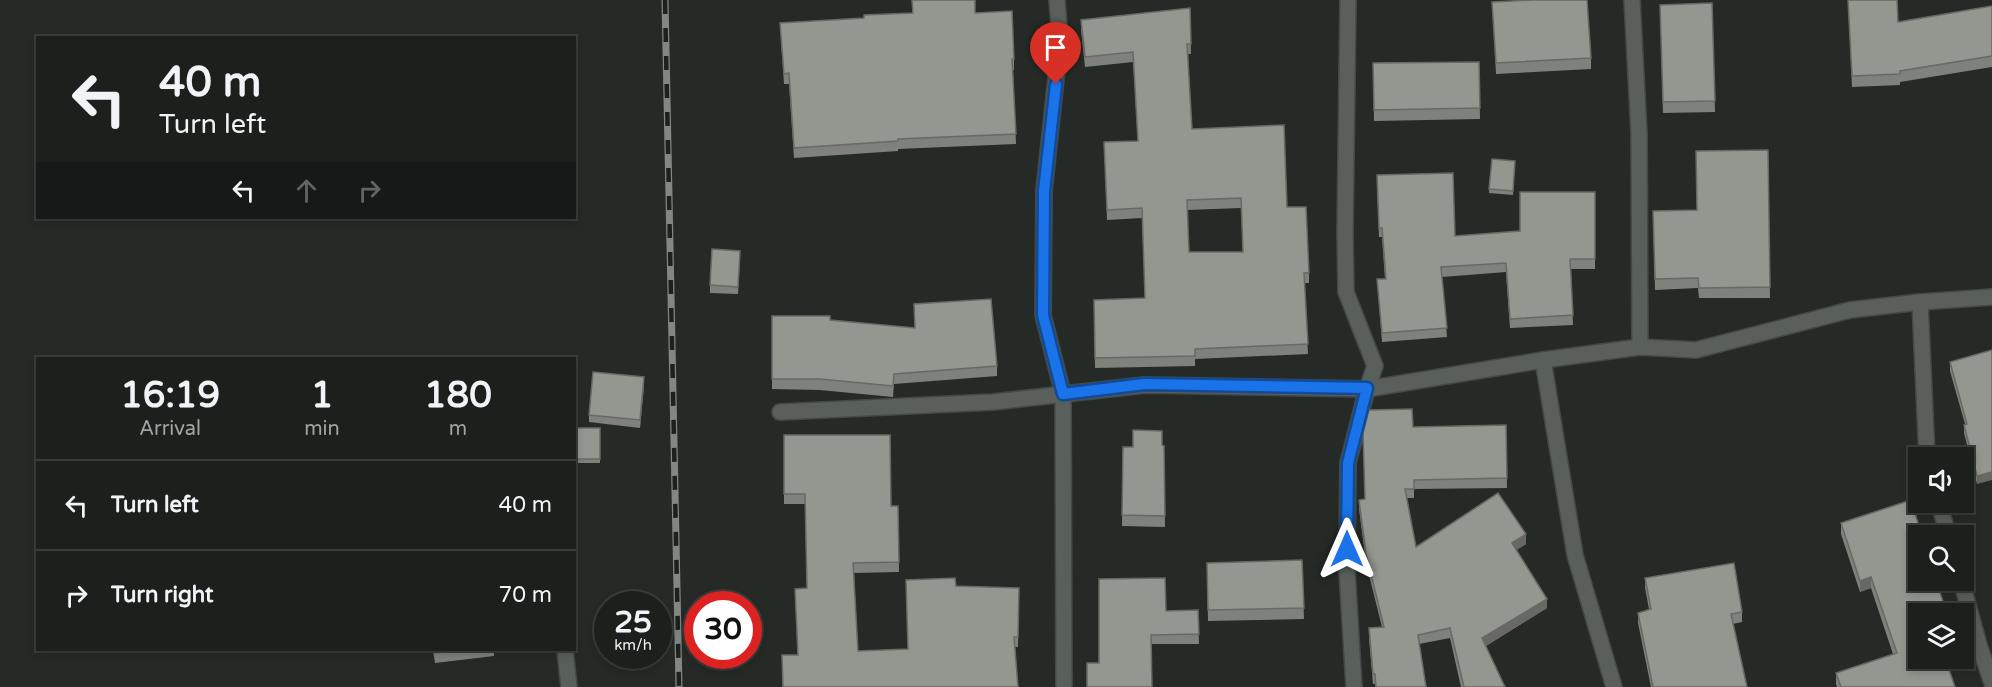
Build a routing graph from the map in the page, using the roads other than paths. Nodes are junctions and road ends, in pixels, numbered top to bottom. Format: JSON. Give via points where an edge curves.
{"nodes":[{"id":1,"x":1057,"y":0,"type":"edge"},
{"id":2,"x":1348,"y":0,"type":"edge"},
{"id":3,"x":1632,"y":0,"type":"edge"},
{"id":4,"x":1992,"y":297,"type":"edge"},
{"id":5,"x":1920,"y":302,"type":"junction"},
{"id":6,"x":1640,"y":347,"type":"junction"},
{"id":7,"x":1543,"y":360,"type":"junction"},
{"id":8,"x":1367,"y":388,"type":"junction"},
{"id":9,"x":1063,"y":394,"type":"junction"},
{"id":10,"x":780,"y":412,"type":"dead end"},
{"id":11,"x":1927,"y":447,"type":"edge"},
{"id":12,"x":1964,"y":591,"type":"edge"},
{"id":13,"x":565,"y":651,"type":"edge"},
{"id":14,"x":1992,"y":683,"type":"edge"},
{"id":15,"x":569,"y":687,"type":"edge"},
{"id":16,"x":1064,"y":687,"type":"edge"},
{"id":17,"x":1354,"y":687,"type":"edge"},
{"id":18,"x":1614,"y":687,"type":"edge"}],
"edges":[{"from":1,"to":9,"type":"street","via":[[1060,41],[1044,191],[1043,315]]},
{"from":2,"to":8,"type":"street","via":[[1346,292],[1375,366]]},
{"from":3,"to":6,"type":"street","via":[[1639,133]]},
{"from":4,"to":5,"type":"street"},
{"from":5,"to":6,"type":"street","via":[[1850,310],[1696,350]]},
{"from":5,"to":11,"type":"street"},
{"from":6,"to":7,"type":"street"},
{"from":7,"to":8,"type":"street"},
{"from":7,"to":18,"type":"street","via":[[1575,555]]},
{"from":8,"to":9,"type":"street","via":[[1145,384]]},
{"from":8,"to":17,"type":"street","via":[[1348,463],[1347,571]]},
{"from":9,"to":10,"type":"street","via":[[993,402]]},
{"from":9,"to":16,"type":"street"},
{"from":12,"to":14,"type":"street"},
{"from":13,"to":15,"type":"street"}]}
